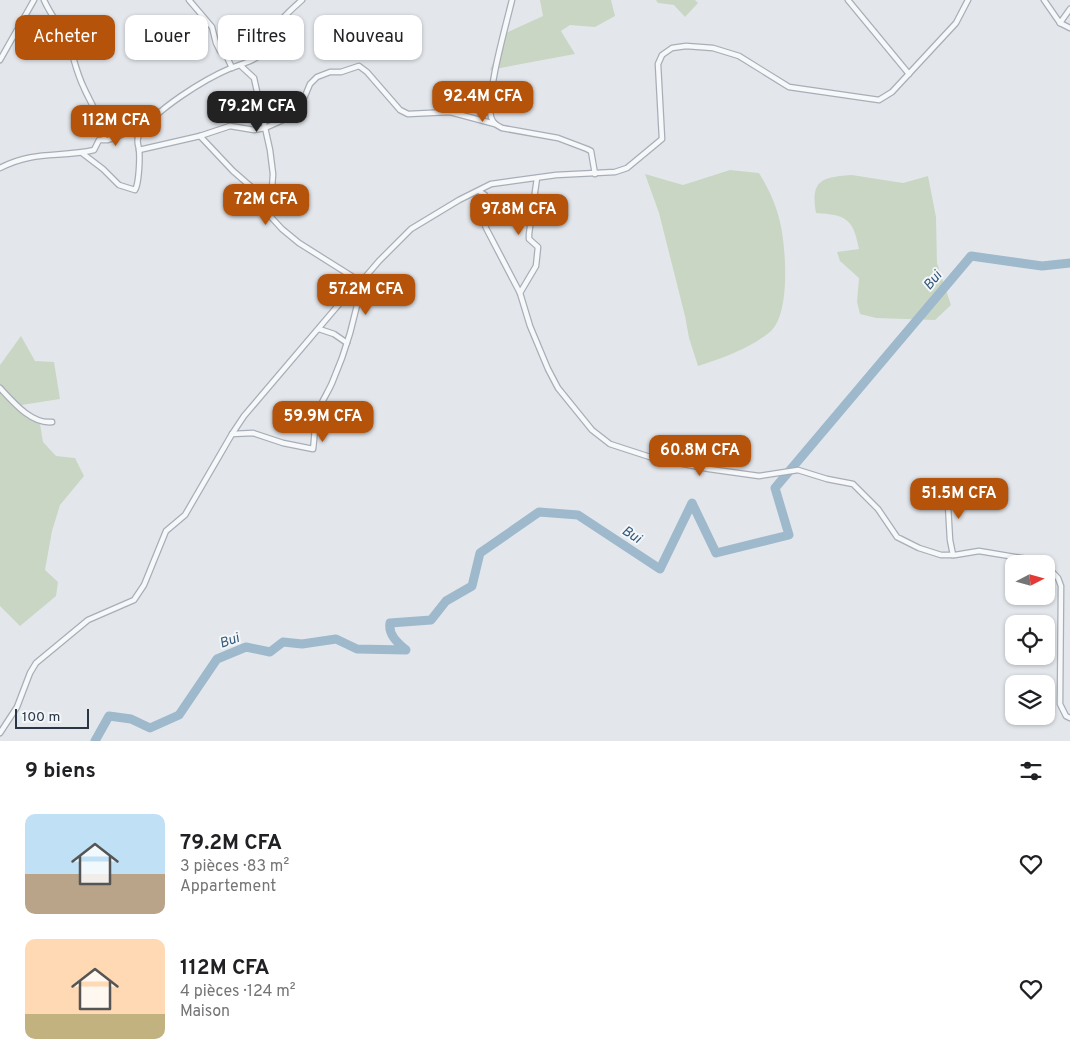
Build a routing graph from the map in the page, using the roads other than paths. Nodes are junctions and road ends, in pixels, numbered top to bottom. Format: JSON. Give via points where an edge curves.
{"nodes":[{"id":1,"x":34,"y":0,"type":"edge"},
{"id":2,"x":44,"y":0,"type":"edge"},
{"id":3,"x":189,"y":0,"type":"edge"},
{"id":4,"x":302,"y":0,"type":"edge"},
{"id":5,"x":512,"y":0,"type":"edge"},
{"id":6,"x":848,"y":0,"type":"edge"},
{"id":7,"x":968,"y":0,"type":"edge"},
{"id":8,"x":1044,"y":0,"type":"edge"},
{"id":9,"x":1070,"y":9,"type":"edge"},
{"id":10,"x":1060,"y":23,"type":"junction"},
{"id":11,"x":1070,"y":28,"type":"edge"},
{"id":12,"x":0,"y":60,"type":"edge"},
{"id":13,"x":241,"y":66,"type":"junction"},
{"id":14,"x":232,"y":68,"type":"junction"},
{"id":15,"x":909,"y":74,"type":"junction"},
{"id":16,"x":495,"y":124,"type":"junction"},
{"id":17,"x":265,"y":128,"type":"junction"},
{"id":18,"x":138,"y":136,"type":"junction"},
{"id":19,"x":200,"y":136,"type":"junction"},
{"id":20,"x":104,"y":139,"type":"junction"},
{"id":21,"x":139,"y":150,"type":"junction"},
{"id":22,"x":82,"y":153,"type":"junction"},
{"id":23,"x":0,"y":169,"type":"edge"},
{"id":24,"x":595,"y":174,"type":"junction"},
{"id":25,"x":537,"y":178,"type":"junction"},
{"id":26,"x":479,"y":190,"type":"junction"},
{"id":27,"x":263,"y":203,"type":"junction"},
{"id":28,"x":362,"y":282,"type":"junction"},
{"id":29,"x":520,"y":293,"type":"junction"},
{"id":30,"x":319,"y":329,"type":"junction"},
{"id":31,"x":347,"y":343,"type":"junction"},
{"id":32,"x":0,"y":388,"type":"edge"},
{"id":33,"x":52,"y":422,"type":"dead end"},
{"id":34,"x":232,"y":434,"type":"junction"},
{"id":35,"x":947,"y":488,"type":"dead end"},
{"id":36,"x":953,"y":555,"type":"junction"},
{"id":37,"x":1005,"y":555,"type":"edge"},
{"id":38,"x":1055,"y":575,"type":"edge"},
{"id":39,"x":1070,"y":718,"type":"edge"},
{"id":40,"x":0,"y":733,"type":"edge"}],
"edges":[{"from":1,"to":12,"type":"street"},
{"from":2,"to":20,"type":"street","via":[[68,44]]},
{"from":3,"to":14,"type":"street","via":[[212,27],[216,43]]},
{"from":4,"to":13,"type":"street","via":[[273,32],[267,51]]},
{"from":5,"to":16,"type":"street","via":[[492,86],[491,116]]},
{"from":6,"to":15,"type":"street"},
{"from":7,"to":15,"type":"street","via":[[956,23]]},
{"from":8,"to":10,"type":"street"},
{"from":9,"to":10,"type":"street"},
{"from":10,"to":11,"type":"street"},
{"from":13,"to":14,"type":"street"},
{"from":13,"to":17,"type":"street","via":[[254,78]]},
{"from":14,"to":18,"type":"street","via":[[199,84],[170,104]]},
{"from":15,"to":24,"type":"street","via":[[892,92],[879,100],[869,100],[789,87],[753,63],[725,51],[686,46],[672,48],[666,50],[659,60],[662,139],[625,169]]},
{"from":16,"to":17,"type":"street","via":[[450,112],[408,114],[400,110],[359,66],[317,77],[294,112]]},
{"from":16,"to":24,"type":"street","via":[[558,138],[587,149],[593,156]]},
{"from":17,"to":19,"type":"street","via":[[254,130],[230,126]]},
{"from":17,"to":27,"type":"street","via":[[272,181],[270,193]]},
{"from":18,"to":20,"type":"street","via":[[132,131]]},
{"from":18,"to":21,"type":"street"},
{"from":19,"to":21,"type":"street"},
{"from":19,"to":27,"type":"street","via":[[256,191]]},
{"from":20,"to":22,"type":"street","via":[[99,140],[94,150]]},
{"from":21,"to":22,"type":"street","via":[[138,186],[134,190],[119,185]]},
{"from":22,"to":23,"type":"street","via":[[40,154],[14,161]]},
{"from":24,"to":25,"type":"street"},
{"from":25,"to":26,"type":"street","via":[[491,184]]},
{"from":25,"to":29,"type":"street","via":[[529,234],[529,239],[538,247],[537,262]]},
{"from":26,"to":28,"type":"street","via":[[411,228]]},
{"from":26,"to":29,"type":"street","via":[[485,195],[487,210],[483,218],[486,228]]},
{"from":27,"to":28,"type":"street","via":[[282,229]]},
{"from":28,"to":30,"type":"street"},
{"from":28,"to":31,"type":"street","via":[[357,313]]},
{"from":29,"to":36,"type":"street","via":[[530,326],[558,388],[592,430],[610,444],[654,458],[742,474],[759,476],[798,470],[849,482],[878,509],[897,537],[918,548]]},
{"from":30,"to":31,"type":"street"},
{"from":30,"to":34,"type":"street"},
{"from":31,"to":34,"type":"street","via":[[318,410],[313,449],[253,433]]},
{"from":32,"to":33,"type":"street","via":[[37,420]]},
{"from":34,"to":40,"type":"street","via":[[184,515],[166,532],[144,585],[134,600],[88,620],[36,662],[17,707]]},
{"from":35,"to":36,"type":"street"},
{"from":36,"to":37,"type":"street","via":[[979,551]]},
{"from":38,"to":39,"type":"street","via":[[1061,586],[1060,704]]}]}
